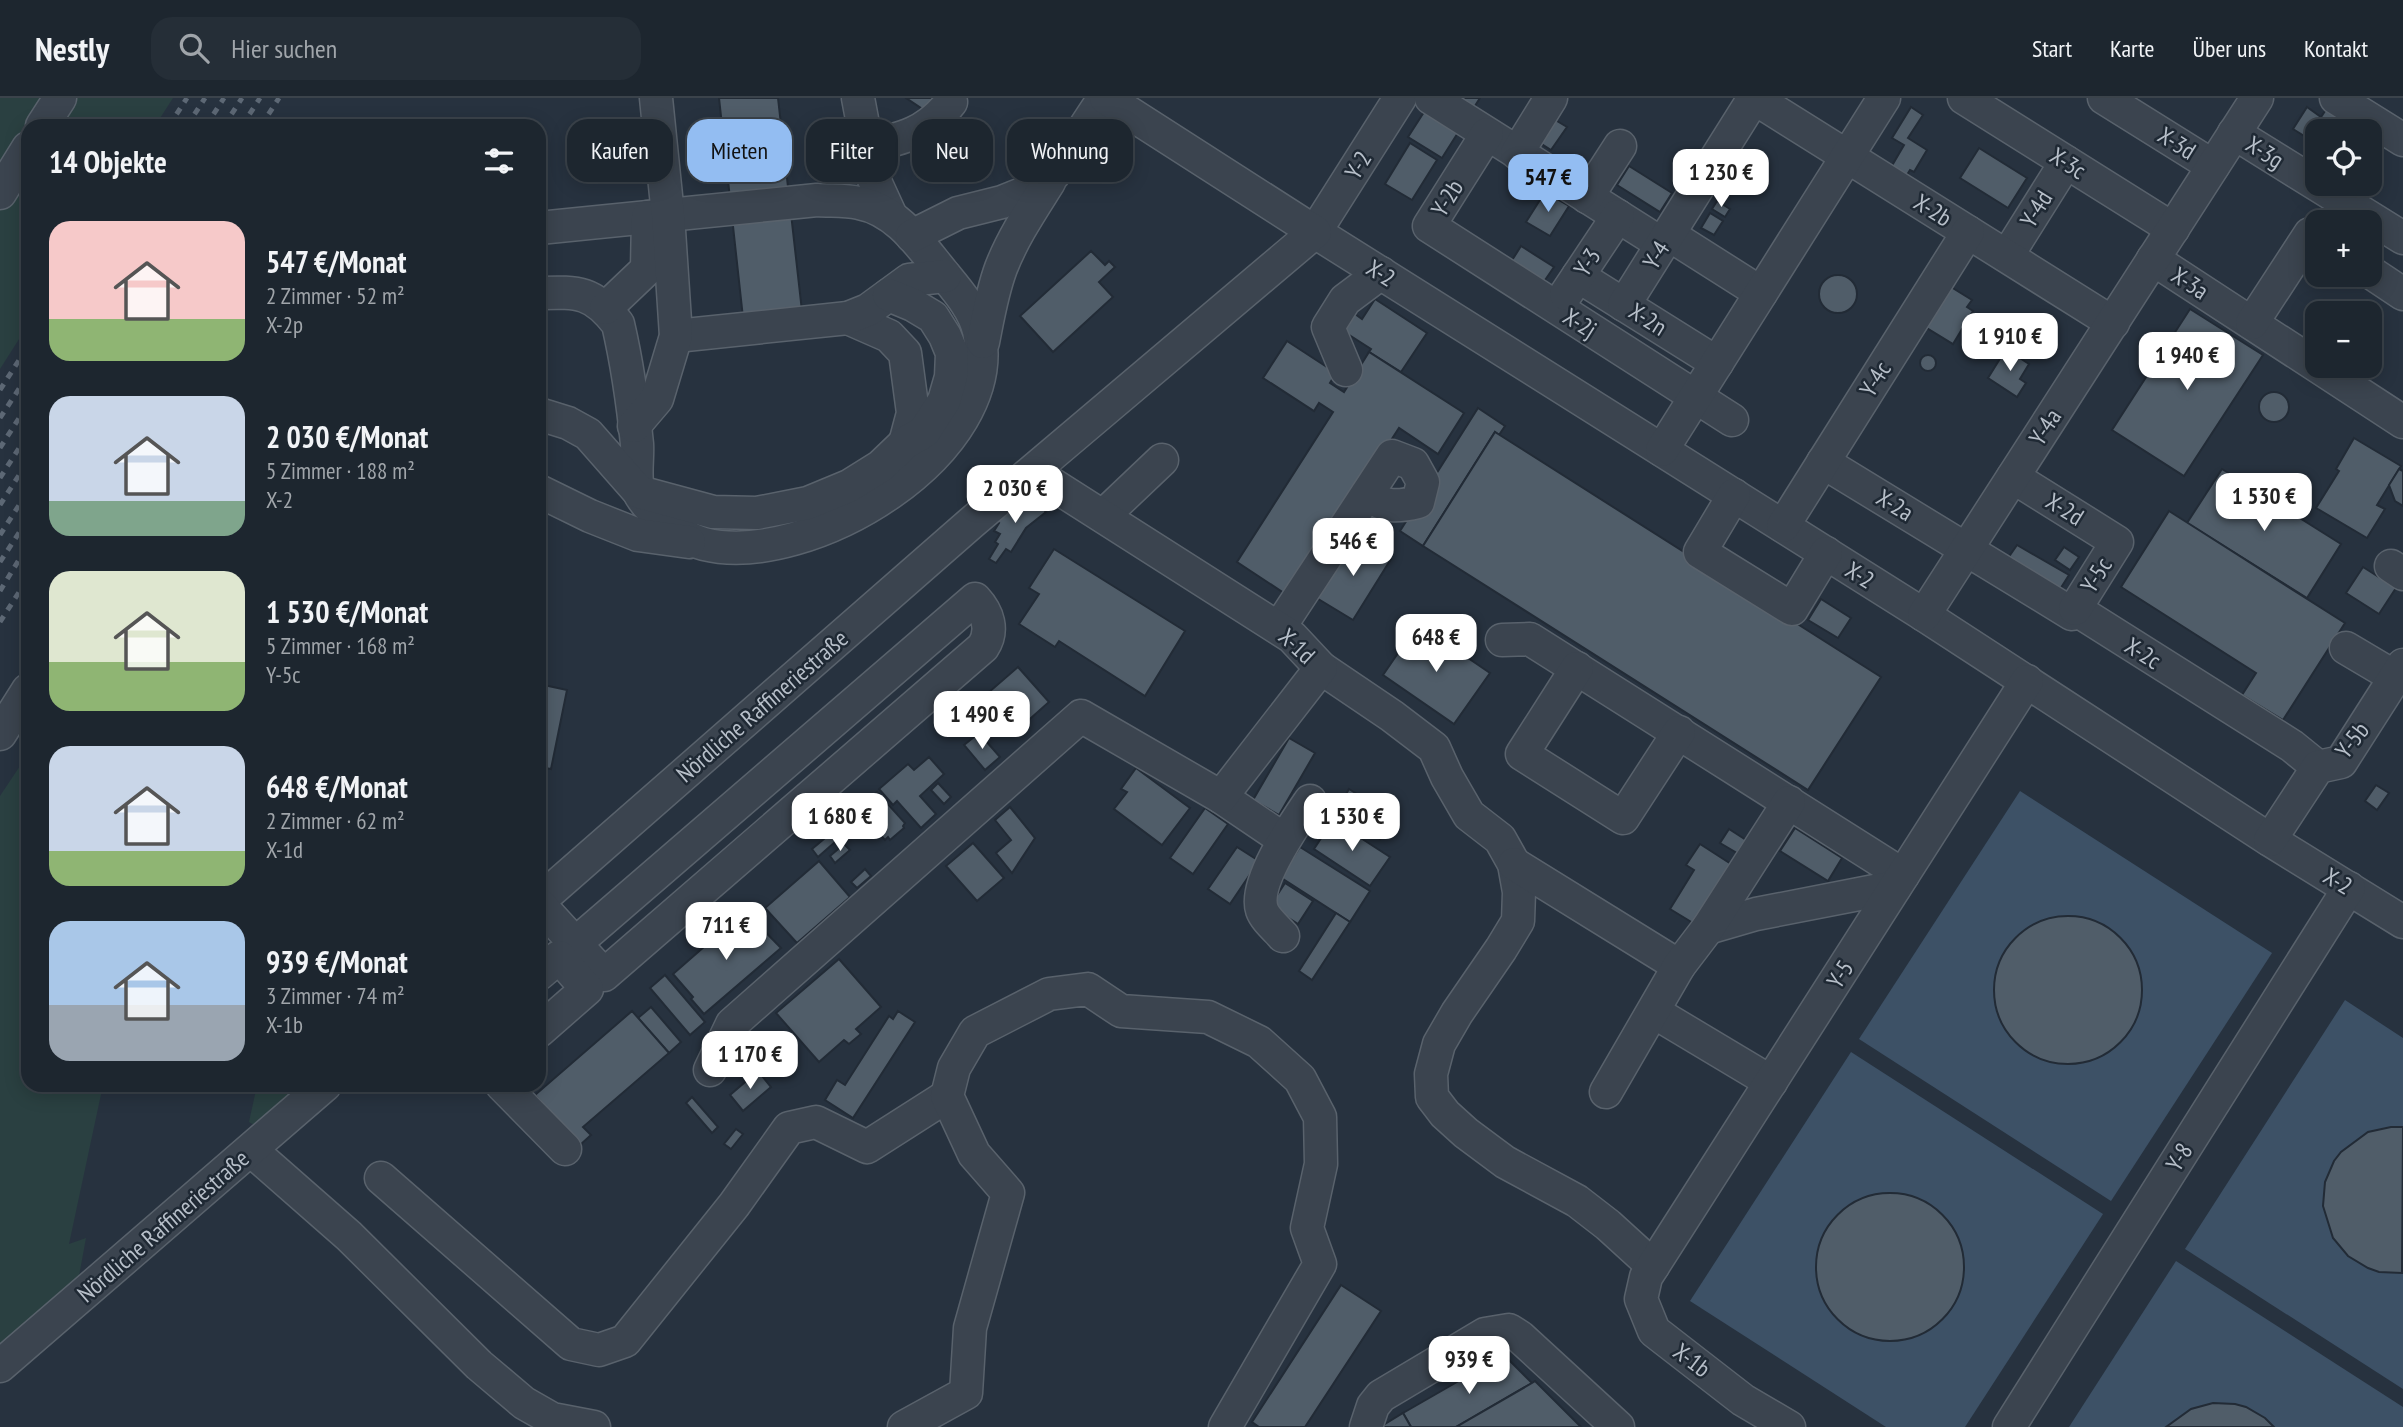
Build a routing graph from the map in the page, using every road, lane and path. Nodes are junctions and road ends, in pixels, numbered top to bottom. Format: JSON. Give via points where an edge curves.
{"nodes":[{"id":1,"x":60,"y":98,"type":"edge"},
{"id":2,"x":656,"y":98,"type":"edge"},
{"id":3,"x":858,"y":98,"type":"edge"},
{"id":4,"x":1105,"y":98,"type":"edge"},
{"id":5,"x":1400,"y":98,"type":"edge"},
{"id":6,"x":1430,"y":98,"type":"edge"},
{"id":7,"x":1551,"y":98,"type":"edge"},
{"id":8,"x":1754,"y":98,"type":"edge"},
{"id":9,"x":1884,"y":98,"type":"edge"},
{"id":10,"x":1964,"y":98,"type":"edge"},
{"id":11,"x":2105,"y":98,"type":"edge"},
{"id":12,"x":2257,"y":98,"type":"edge"},
{"id":13,"x":2336,"y":98,"type":"edge"},
{"id":14,"x":951,"y":102,"type":"dead end"},
{"id":15,"x":46,"y":119,"type":"edge"},
{"id":16,"x":862,"y":119,"type":"edge"},
{"id":17,"x":1091,"y":119,"type":"edge"},
{"id":18,"x":2234,"y":133,"type":"junction"},
{"id":19,"x":1488,"y":134,"type":"junction"},
{"id":20,"x":898,"y":140,"type":"edge"},
{"id":21,"x":2403,"y":140,"type":"edge"},
{"id":22,"x":1620,"y":146,"type":"dead end"},
{"id":23,"x":1517,"y":153,"type":"junction"},
{"id":24,"x":1847,"y":156,"type":"junction"},
{"id":25,"x":21,"y":159,"type":"edge"},
{"id":26,"x":2066,"y":162,"type":"junction"},
{"id":27,"x":2213,"y":166,"type":"junction"},
{"id":28,"x":875,"y":182,"type":"edge"},
{"id":29,"x":1045,"y":182,"type":"edge"},
{"id":30,"x":1049,"y":182,"type":"edge"},
{"id":31,"x":0,"y":193,"type":"edge"},
{"id":32,"x":1587,"y":197,"type":"junction"},
{"id":33,"x":890,"y":215,"type":"junction"},
{"id":34,"x":658,"y":216,"type":"junction"},
{"id":35,"x":1618,"y":216,"type":"junction"},
{"id":36,"x":1429,"y":226,"type":"joint"},
{"id":37,"x":546,"y":227,"type":"edge"},
{"id":38,"x":2173,"y":229,"type":"junction"},
{"id":39,"x":1315,"y":232,"type":"junction"},
{"id":40,"x":1968,"y":232,"type":"junction"},
{"id":41,"x":912,"y":236,"type":"junction"},
{"id":42,"x":2403,"y":238,"type":"edge"},
{"id":43,"x":1665,"y":239,"type":"junction"},
{"id":44,"x":2305,"y":242,"type":"edge"},
{"id":45,"x":2007,"y":256,"type":"junction"},
{"id":46,"x":2154,"y":259,"type":"junction"},
{"id":47,"x":1381,"y":273,"type":"junction"},
{"id":48,"x":945,"y":276,"type":"junction"},
{"id":49,"x":1578,"y":276,"type":"junction"},
{"id":50,"x":2382,"y":280,"type":"edge"},
{"id":51,"x":546,"y":293,"type":"edge"},
{"id":52,"x":1761,"y":293,"type":"junction"},
{"id":53,"x":2403,"y":294,"type":"edge"},
{"id":54,"x":888,"y":295,"type":"junction"},
{"id":55,"x":1624,"y":305,"type":"junction"},
{"id":56,"x":606,"y":308,"type":"junction"},
{"id":57,"x":1557,"y":308,"type":"junction"},
{"id":58,"x":848,"y":318,"type":"junction"},
{"id":59,"x":2113,"y":323,"type":"junction"},
{"id":60,"x":2252,"y":323,"type":"junction"},
{"id":61,"x":676,"y":336,"type":"junction"},
{"id":62,"x":980,"y":357,"type":"junction"},
{"id":63,"x":1717,"y":363,"type":"junction"},
{"id":64,"x":1346,"y":370,"type":"dead end"},
{"id":65,"x":1696,"y":396,"type":"junction"},
{"id":66,"x":546,"y":416,"type":"edge"},
{"id":67,"x":1732,"y":420,"type":"dead end"},
{"id":68,"x":2403,"y":422,"type":"edge"},
{"id":69,"x":634,"y":425,"type":"junction"},
{"id":70,"x":905,"y":443,"type":"junction"},
{"id":71,"x":1662,"y":450,"type":"junction"},
{"id":72,"x":1162,"y":460,"type":"dead end"},
{"id":73,"x":1823,"y":461,"type":"junction"},
{"id":74,"x":1033,"y":472,"type":"junction"},
{"id":75,"x":2013,"y":477,"type":"junction"},
{"id":76,"x":639,"y":492,"type":"junction"},
{"id":77,"x":546,"y":494,"type":"edge"},
{"id":78,"x":1367,"y":494,"type":"dead end"},
{"id":79,"x":1734,"y":495,"type":"junction"},
{"id":80,"x":1103,"y":516,"type":"junction"},
{"id":81,"x":1783,"y":526,"type":"junction"},
{"id":82,"x":2117,"y":542,"type":"joint"},
{"id":83,"x":702,"y":543,"type":"junction"},
{"id":84,"x":1967,"y":549,"type":"junction"},
{"id":85,"x":1826,"y":553,"type":"junction"},
{"id":86,"x":2075,"y":609,"type":"junction"},
{"id":87,"x":1924,"y":615,"type":"junction"},
{"id":88,"x":1279,"y":628,"type":"junction"},
{"id":89,"x":1502,"y":640,"type":"dead end"},
{"id":90,"x":2346,"y":648,"type":"dead end"},
{"id":91,"x":1321,"y":668,"type":"junction"},
{"id":92,"x":1577,"y":668,"type":"junction"},
{"id":93,"x":2399,"y":671,"type":"edge"},
{"id":94,"x":2027,"y":681,"type":"junction"},
{"id":95,"x":21,"y":701,"type":"edge"},
{"id":96,"x":1678,"y":732,"type":"junction"},
{"id":97,"x":0,"y":734,"type":"edge"},
{"id":98,"x":2318,"y":767,"type":"junction"},
{"id":99,"x":1221,"y":797,"type":"junction"},
{"id":100,"x":1310,"y":801,"type":"dead end"},
{"id":101,"x":1790,"y":802,"type":"junction"},
{"id":102,"x":1283,"y":839,"type":"junction"},
{"id":103,"x":2270,"y":840,"type":"junction"},
{"id":104,"x":1514,"y":864,"type":"junction"},
{"id":105,"x":1899,"y":881,"type":"junction"},
{"id":106,"x":2349,"y":888,"type":"junction"},
{"id":107,"x":546,"y":896,"type":"edge"},
{"id":108,"x":546,"y":910,"type":"edge"},
{"id":109,"x":2403,"y":922,"type":"edge"},
{"id":110,"x":1708,"y":928,"type":"junction"},
{"id":111,"x":1283,"y":936,"type":"dead end"},
{"id":112,"x":576,"y":943,"type":"junction"},
{"id":113,"x":1679,"y":966,"type":"junction"},
{"id":114,"x":546,"y":968,"type":"edge"},
{"id":115,"x":1654,"y":1012,"type":"junction"},
{"id":116,"x":546,"y":1025,"type":"edge"},
{"id":117,"x":710,"y":1070,"type":"dead end"},
{"id":118,"x":1771,"y":1082,"type":"junction"},
{"id":119,"x":317,"y":1092,"type":"edge"},
{"id":120,"x":509,"y":1092,"type":"edge"},
{"id":121,"x":1606,"y":1093,"type":"dead end"},
{"id":122,"x":947,"y":1097,"type":"junction"},
{"id":123,"x":565,"y":1149,"type":"dead end"},
{"id":124,"x":251,"y":1150,"type":"junction"},
{"id":125,"x":381,"y":1178,"type":"dead end"},
{"id":126,"x":1653,"y":1266,"type":"junction"},
{"id":127,"x":0,"y":1366,"type":"edge"},
{"id":128,"x":594,"y":1427,"type":"edge"},
{"id":129,"x":904,"y":1427,"type":"edge"},
{"id":130,"x":1225,"y":1427,"type":"edge"},
{"id":131,"x":1366,"y":1427,"type":"edge"},
{"id":132,"x":1618,"y":1427,"type":"edge"},
{"id":133,"x":1789,"y":1427,"type":"edge"},
{"id":134,"x":2009,"y":1427,"type":"edge"}],
"edges":[{"from":1,"to":15,"type":"street"},
{"from":2,"to":34,"type":"street"},
{"from":3,"to":16,"type":"street"},
{"from":4,"to":17,"type":"street"},
{"from":4,"to":39,"type":"street","name":"X-2"},
{"from":5,"to":39,"type":"street","name":"Y-2"},
{"from":6,"to":19,"type":"street"},
{"from":7,"to":23,"type":"street"},
{"from":8,"to":24,"type":"street","name":"X-2b"},
{"from":8,"to":43,"type":"street","name":"Y-4"},
{"from":9,"to":24,"type":"street"},
{"from":10,"to":26,"type":"street","name":"X-3c"},
{"from":11,"to":27,"type":"street","name":"X-3d"},
{"from":12,"to":18,"type":"street","name":"Y-4a"},
{"from":13,"to":21,"type":"street"},
{"from":14,"to":20,"type":"street","via":[[938,120]]},
{"from":18,"to":27,"type":"street","name":"Y-4a"},
{"from":18,"to":42,"type":"street","name":"X-3g"},
{"from":19,"to":23,"type":"street"},
{"from":19,"to":36,"type":"street","name":"Y-2b"},
{"from":22,"to":32,"type":"street"},
{"from":23,"to":32,"type":"street"},
{"from":24,"to":40,"type":"street","name":"X-2b"},
{"from":24,"to":52,"type":"street"},
{"from":25,"to":31,"type":"street"},
{"from":26,"to":38,"type":"street","name":"X-3c"},
{"from":26,"to":45,"type":"street","name":"Y-4d"},
{"from":27,"to":38,"type":"street","name":"Y-4a"},
{"from":28,"to":33,"type":"street"},
{"from":29,"to":41,"type":"street","via":[[1002,202],[958,213]]},
{"from":30,"to":62,"type":"street","via":[[1002,265]]},
{"from":32,"to":35,"type":"street"},
{"from":33,"to":34,"type":"street","via":[[860,203],[817,200]]},
{"from":33,"to":41,"type":"street"},
{"from":34,"to":37,"type":"street"},
{"from":34,"to":56,"type":"street","via":[[646,269]]},
{"from":34,"to":61,"type":"street"},
{"from":35,"to":43,"type":"street"},
{"from":35,"to":49,"type":"street","name":"Y-3"},
{"from":36,"to":57,"type":"street","name":"X-2j"},
{"from":38,"to":46,"type":"street","name":"Y-4a"},
{"from":39,"to":47,"type":"street","name":"X-2"},
{"from":39,"to":74,"type":"street"},
{"from":40,"to":45,"type":"street","name":"X-2b"},
{"from":40,"to":73,"type":"street","name":"Y-4c"},
{"from":41,"to":48,"type":"street"},
{"from":43,"to":52,"type":"street"},
{"from":43,"to":55,"type":"street","name":"Y-4"},
{"from":44,"to":60,"type":"street"},
{"from":45,"to":59,"type":"street","name":"X-2b"},
{"from":46,"to":59,"type":"street","name":"Y-4a"},
{"from":46,"to":60,"type":"street","name":"X-3a"},
{"from":47,"to":64,"type":"street","via":[[1345,300],[1328,327]]},
{"from":47,"to":71,"type":"street","name":"X-2"},
{"from":48,"to":54,"type":"street","via":[[909,280]]},
{"from":48,"to":62,"type":"street","via":[[972,312]]},
{"from":49,"to":55,"type":"street","name":"X-2n"},
{"from":49,"to":57,"type":"street","name":"Y-3"},
{"from":50,"to":53,"type":"street"},
{"from":51,"to":56,"type":"street","via":[[586,295]]},
{"from":52,"to":63,"type":"street"},
{"from":54,"to":58,"type":"street","via":[[869,310]]},
{"from":54,"to":70,"type":"street","via":[[933,317],[952,353],[951,377],[935,419]]},
{"from":55,"to":63,"type":"street","name":"X-2n"},
{"from":56,"to":69,"type":"street","via":[[618,324]]},
{"from":57,"to":65,"type":"street","name":"X-2j"},
{"from":58,"to":61,"type":"street"},
{"from":58,"to":70,"type":"street","via":[[888,336],[905,353],[914,413]]},
{"from":59,"to":75,"type":"street","name":"Y-4a"},
{"from":60,"to":68,"type":"street","name":"X-3a"},
{"from":61,"to":69,"type":"street","via":[[657,399]]},
{"from":62,"to":83,"type":"street","via":[[972,396],[954,435],[885,497],[797,538],[745,547]]},
{"from":63,"to":65,"type":"street"},
{"from":65,"to":67,"type":"street","name":"X-2j"},
{"from":65,"to":71,"type":"street"},
{"from":66,"to":76,"type":"street","via":[[588,434]]},
{"from":69,"to":76,"type":"street"},
{"from":70,"to":76,"type":"street","via":[[881,466],[849,486],[808,503],[757,513],[713,512]]},
{"from":71,"to":79,"type":"street","name":"X-2"},
{"from":72,"to":80,"type":"street"},
{"from":73,"to":81,"type":"street","name":"Y-4c"},
{"from":73,"to":84,"type":"street","name":"X-2a"},
{"from":74,"to":80,"type":"street","name":"X-1d"},
{"from":74,"to":107,"type":"street","name":"Nördliche Raffineriestraße"},
{"from":75,"to":82,"type":"street","name":"X-2d"},
{"from":75,"to":84,"type":"street","name":"Y-4a"},
{"from":76,"to":83,"type":"street","via":[[676,531]]},
{"from":77,"to":83,"type":"street","via":[[638,535]]},
{"from":78,"to":88,"type":"street"},
{"from":79,"to":81,"type":"street","name":"X-2"},
{"from":79,"to":85,"type":"street","via":[[1700,552],[1792,609]]},
{"from":80,"to":88,"type":"street","name":"X-1d"},
{"from":81,"to":85,"type":"street","name":"X-2"},
{"from":82,"to":86,"type":"street","name":"Y-5c"},
{"from":84,"to":86,"type":"street","name":"X-2c","via":[[2072,614]]},
{"from":84,"to":87,"type":"street","name":"Y-4a"},
{"from":85,"to":87,"type":"street","name":"X-2"},
{"from":86,"to":98,"type":"street","name":"X-2c"},
{"from":87,"to":94,"type":"street","name":"X-2"},
{"from":88,"to":91,"type":"street","name":"X-1d"},
{"from":89,"to":92,"type":"street","via":[[1530,639]]},
{"from":90,"to":93,"type":"street"},
{"from":91,"to":99,"type":"street","name":"X-1d"},
{"from":91,"to":104,"type":"street","via":[[1434,748],[1469,815],[1500,838]]},
{"from":92,"to":96,"type":"street"},
{"from":92,"to":96,"type":"street","via":[[1522,754],[1623,818]]},
{"from":93,"to":98,"type":"street","name":"Y-5b","via":[[2341,762]]},
{"from":94,"to":103,"type":"street","name":"X-2"},
{"from":94,"to":105,"type":"street","name":"Y-5"},
{"from":95,"to":97,"type":"street"},
{"from":96,"to":101,"type":"street"},
{"from":98,"to":103,"type":"street","name":"Y-5b"},
{"from":99,"to":102,"type":"street"},
{"from":99,"to":117,"type":"street","via":[[1081,716],[732,1024]]},
{"from":100,"to":102,"type":"street"},
{"from":101,"to":105,"type":"street"},
{"from":101,"to":110,"type":"street"},
{"from":102,"to":111,"type":"street","via":[[1261,895],[1262,912]]},
{"from":103,"to":106,"type":"street","name":"X-2"},
{"from":104,"to":113,"type":"street"},
{"from":104,"to":126,"type":"street","via":[[1518,921],[1439,1044],[1432,1097],[1466,1133],[1505,1162],[1577,1201]]},
{"from":105,"to":110,"type":"street"},
{"from":105,"to":118,"type":"street","name":"Y-5"},
{"from":106,"to":109,"type":"street","name":"X-2"},
{"from":106,"to":134,"type":"street","name":"Y-8"},
{"from":108,"to":112,"type":"street"},
{"from":110,"to":113,"type":"street"},
{"from":112,"to":112,"type":"street","via":[[604,975],[983,647],[990,629],[982,606],[975,599]]},
{"from":113,"to":115,"type":"street"},
{"from":114,"to":116,"type":"street","via":[[559,957],[587,989]]},
{"from":115,"to":118,"type":"street"},
{"from":115,"to":121,"type":"street"},
{"from":118,"to":126,"type":"street","name":"Y-5"},
{"from":119,"to":124,"type":"street","name":"Nördliche Raffineriestraße"},
{"from":120,"to":123,"type":"street"},
{"from":122,"to":125,"type":"street","via":[[867,1147],[816,1122],[789,1128],[625,1341],[599,1350],[571,1344]]},
{"from":122,"to":129,"type":"street","via":[[974,1154],[1008,1193],[970,1328],[966,1393]]},
{"from":122,"to":130,"type":"street","via":[[954,1068],[975,1032],[1049,994],[1088,989],[1121,1011],[1208,1017],[1259,1042],[1300,1079],[1320,1117],[1321,1164],[1307,1228],[1320,1264]]},
{"from":124,"to":127,"type":"street","name":"Nördliche Raffineriestraße"},
{"from":124,"to":128,"type":"street","via":[[524,1402],[552,1419]]},
{"from":126,"to":133,"type":"street","name":"X-1b","via":[[1641,1299],[1654,1331],[1743,1400]]},
{"from":131,"to":132,"type":"street","via":[[1381,1396],[1485,1334],[1509,1331]]}]}
